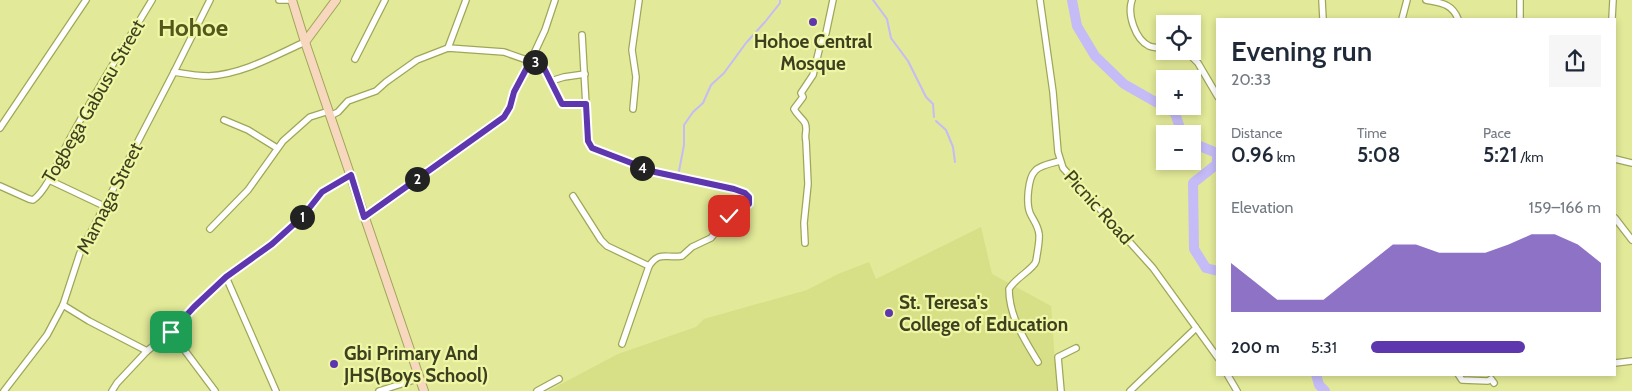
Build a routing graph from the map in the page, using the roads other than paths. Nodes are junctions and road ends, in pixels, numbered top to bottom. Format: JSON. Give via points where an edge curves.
{"nodes":[{"id":1,"x":86,"y":0,"type":"edge"},
{"id":2,"x":152,"y":0,"type":"edge"},
{"id":3,"x":210,"y":0,"type":"edge"},
{"id":4,"x":279,"y":0,"type":"edge"},
{"id":5,"x":291,"y":0,"type":"edge"},
{"id":6,"x":336,"y":0,"type":"edge"},
{"id":7,"x":385,"y":0,"type":"edge"},
{"id":8,"x":466,"y":0,"type":"edge"},
{"id":9,"x":555,"y":0,"type":"edge"},
{"id":10,"x":639,"y":0,"type":"edge"},
{"id":11,"x":833,"y":0,"type":"edge"},
{"id":12,"x":1040,"y":0,"type":"edge"},
{"id":13,"x":1132,"y":0,"type":"edge"},
{"id":14,"x":1322,"y":0,"type":"edge"},
{"id":15,"x":1407,"y":0,"type":"edge"},
{"id":16,"x":1426,"y":0,"type":"edge"},
{"id":17,"x":1520,"y":0,"type":"edge"},
{"id":18,"x":1613,"y":0,"type":"edge"},
{"id":19,"x":1323,"y":18,"type":"edge"},
{"id":20,"x":1402,"y":18,"type":"edge"},
{"id":21,"x":1457,"y":18,"type":"edge"},
{"id":22,"x":1520,"y":18,"type":"edge"},
{"id":23,"x":1612,"y":18,"type":"edge"},
{"id":24,"x":582,"y":35,"type":"dead end"},
{"id":25,"x":304,"y":42,"type":"junction"},
{"id":26,"x":1156,"y":47,"type":"edge"},
{"id":27,"x":448,"y":48,"type":"junction"},
{"id":28,"x":355,"y":59,"type":"dead end"},
{"id":29,"x":531,"y":60,"type":"junction"},
{"id":30,"x":1195,"y":60,"type":"edge"},
{"id":31,"x":174,"y":72,"type":"junction"},
{"id":32,"x":585,"y":74,"type":"junction"},
{"id":33,"x":550,"y":81,"type":"junction"},
{"id":34,"x":1216,"y":94,"type":"edge"},
{"id":35,"x":586,"y":104,"type":"junction"},
{"id":36,"x":633,"y":109,"type":"dead end"},
{"id":37,"x":329,"y":113,"type":"junction"},
{"id":38,"x":224,"y":120,"type":"dead end"},
{"id":39,"x":0,"y":128,"type":"edge"},
{"id":40,"x":277,"y":148,"type":"junction"},
{"id":41,"x":1616,"y":159,"type":"edge"},
{"id":42,"x":1060,"y":161,"type":"junction"},
{"id":43,"x":1632,"y":163,"type":"edge"},
{"id":44,"x":351,"y":175,"type":"junction"},
{"id":45,"x":49,"y":180,"type":"junction"},
{"id":46,"x":0,"y":186,"type":"edge"},
{"id":47,"x":573,"y":196,"type":"dead end"},
{"id":48,"x":104,"y":206,"type":"junction"},
{"id":49,"x":364,"y":217,"type":"junction"},
{"id":50,"x":1616,"y":219,"type":"edge"},
{"id":51,"x":210,"y":229,"type":"dead end"},
{"id":52,"x":1632,"y":240,"type":"edge"},
{"id":53,"x":805,"y":243,"type":"dead end"},
{"id":54,"x":649,"y":266,"type":"junction"},
{"id":55,"x":226,"y":277,"type":"junction"},
{"id":56,"x":63,"y":305,"type":"junction"},
{"id":57,"x":1196,"y":328,"type":"junction"},
{"id":58,"x":171,"y":332,"type":"junction"},
{"id":59,"x":622,"y":344,"type":"dead end"},
{"id":60,"x":1076,"y":348,"type":"dead end"},
{"id":61,"x":147,"y":351,"type":"junction"},
{"id":62,"x":1216,"y":355,"type":"edge"},
{"id":63,"x":1632,"y":360,"type":"edge"},
{"id":64,"x":1038,"y":362,"type":"dead end"},
{"id":65,"x":1616,"y":363,"type":"edge"},
{"id":66,"x":1228,"y":376,"type":"edge"},
{"id":67,"x":1459,"y":376,"type":"edge"},
{"id":68,"x":420,"y":378,"type":"junction"},
{"id":69,"x":559,"y":380,"type":"dead end"},
{"id":70,"x":1494,"y":383,"type":"dead end"},
{"id":71,"x":4,"y":391,"type":"edge"},
{"id":72,"x":112,"y":391,"type":"edge"},
{"id":73,"x":215,"y":391,"type":"edge"},
{"id":74,"x":276,"y":391,"type":"edge"},
{"id":75,"x":379,"y":391,"type":"edge"},
{"id":76,"x":424,"y":391,"type":"edge"},
{"id":77,"x":537,"y":391,"type":"edge"},
{"id":78,"x":1061,"y":391,"type":"edge"},
{"id":79,"x":1130,"y":391,"type":"edge"},
{"id":80,"x":1237,"y":391,"type":"edge"}],
"edges":[{"from":1,"to":39,"type":"street"},
{"from":2,"to":45,"type":"street","name":"Togbega Gabusu Street","via":[[70,137]]},
{"from":3,"to":31,"type":"street","name":"Mamaga Street"},
{"from":4,"to":5,"type":"street"},
{"from":5,"to":25,"type":"main road"},
{"from":6,"to":25,"type":"main road"},
{"from":7,"to":28,"type":"street"},
{"from":8,"to":27,"type":"street"},
{"from":9,"to":29,"type":"street"},
{"from":10,"to":36,"type":"street","via":[[632,50],[636,77]]},
{"from":11,"to":53,"type":"street","via":[[813,75],[794,109],[806,127]]},
{"from":12,"to":42,"type":"street","name":"Picnic Road"},
{"from":13,"to":26,"type":"street","via":[[1130,17],[1138,34],[1148,46]]},
{"from":14,"to":19,"type":"street"},
{"from":15,"to":20,"type":"street"},
{"from":16,"to":21,"type":"street","via":[[1447,4]]},
{"from":17,"to":22,"type":"street"},
{"from":18,"to":23,"type":"street"},
{"from":24,"to":32,"type":"street"},
{"from":25,"to":31,"type":"street","via":[[236,72],[198,76]]},
{"from":25,"to":37,"type":"main road"},
{"from":27,"to":29,"type":"street","via":[[504,52]]},
{"from":27,"to":37,"type":"street","via":[[417,60],[376,91],[348,101],[338,112]]},
{"from":29,"to":33,"type":"street","via":[[544,68]]},
{"from":29,"to":49,"type":"street","via":[[504,117]]},
{"from":30,"to":34,"type":"street"},
{"from":31,"to":48,"type":"street","name":"Mamaga Street"},
{"from":32,"to":33,"type":"street"},
{"from":32,"to":35,"type":"street"},
{"from":33,"to":35,"type":"street","via":[[562,104]]},
{"from":35,"to":54,"type":"street","via":[[588,141],[592,148],[648,170],[734,189],[749,197],[749,204],[729,216],[711,238],[682,256],[657,257]]},
{"from":37,"to":40,"type":"street","via":[[310,117]]},
{"from":37,"to":44,"type":"main road"},
{"from":38,"to":40,"type":"street"},
{"from":40,"to":51,"type":"street","via":[[248,190]]},
{"from":41,"to":43,"type":"street"},
{"from":42,"to":57,"type":"street","name":"Picnic Road","via":[[1153,268]]},
{"from":42,"to":64,"type":"street","via":[[1038,168],[1032,176],[1028,204],[1039,236],[1036,263],[1009,288],[1011,310]]},
{"from":44,"to":49,"type":"main road"},
{"from":44,"to":55,"type":"street","via":[[322,192],[303,216],[272,244]]},
{"from":45,"to":46,"type":"street","name":"Togbega Gabusu Street","via":[[33,200]]},
{"from":45,"to":48,"type":"street"},
{"from":47,"to":54,"type":"street","via":[[601,240]]},
{"from":48,"to":56,"type":"street","name":"Mamaga Street","via":[[74,266]]},
{"from":49,"to":68,"type":"main road"},
{"from":50,"to":52,"type":"street"},
{"from":54,"to":59,"type":"street"},
{"from":55,"to":58,"type":"street"},
{"from":55,"to":74,"type":"street"},
{"from":56,"to":61,"type":"street"},
{"from":56,"to":71,"type":"street","name":"Mamaga Street","via":[[47,335]]},
{"from":57,"to":62,"type":"street","name":"Picnic Road"},
{"from":57,"to":79,"type":"street"},
{"from":58,"to":61,"type":"street"},
{"from":58,"to":73,"type":"street"},
{"from":60,"to":78,"type":"street","via":[[1058,357]]},
{"from":61,"to":72,"type":"street"},
{"from":63,"to":65,"type":"street"},
{"from":66,"to":80,"type":"street"},
{"from":67,"to":70,"type":"street","via":[[1462,380],[1491,380]]},
{"from":68,"to":75,"type":"street"},
{"from":68,"to":76,"type":"main road"},
{"from":69,"to":77,"type":"street"}]}
